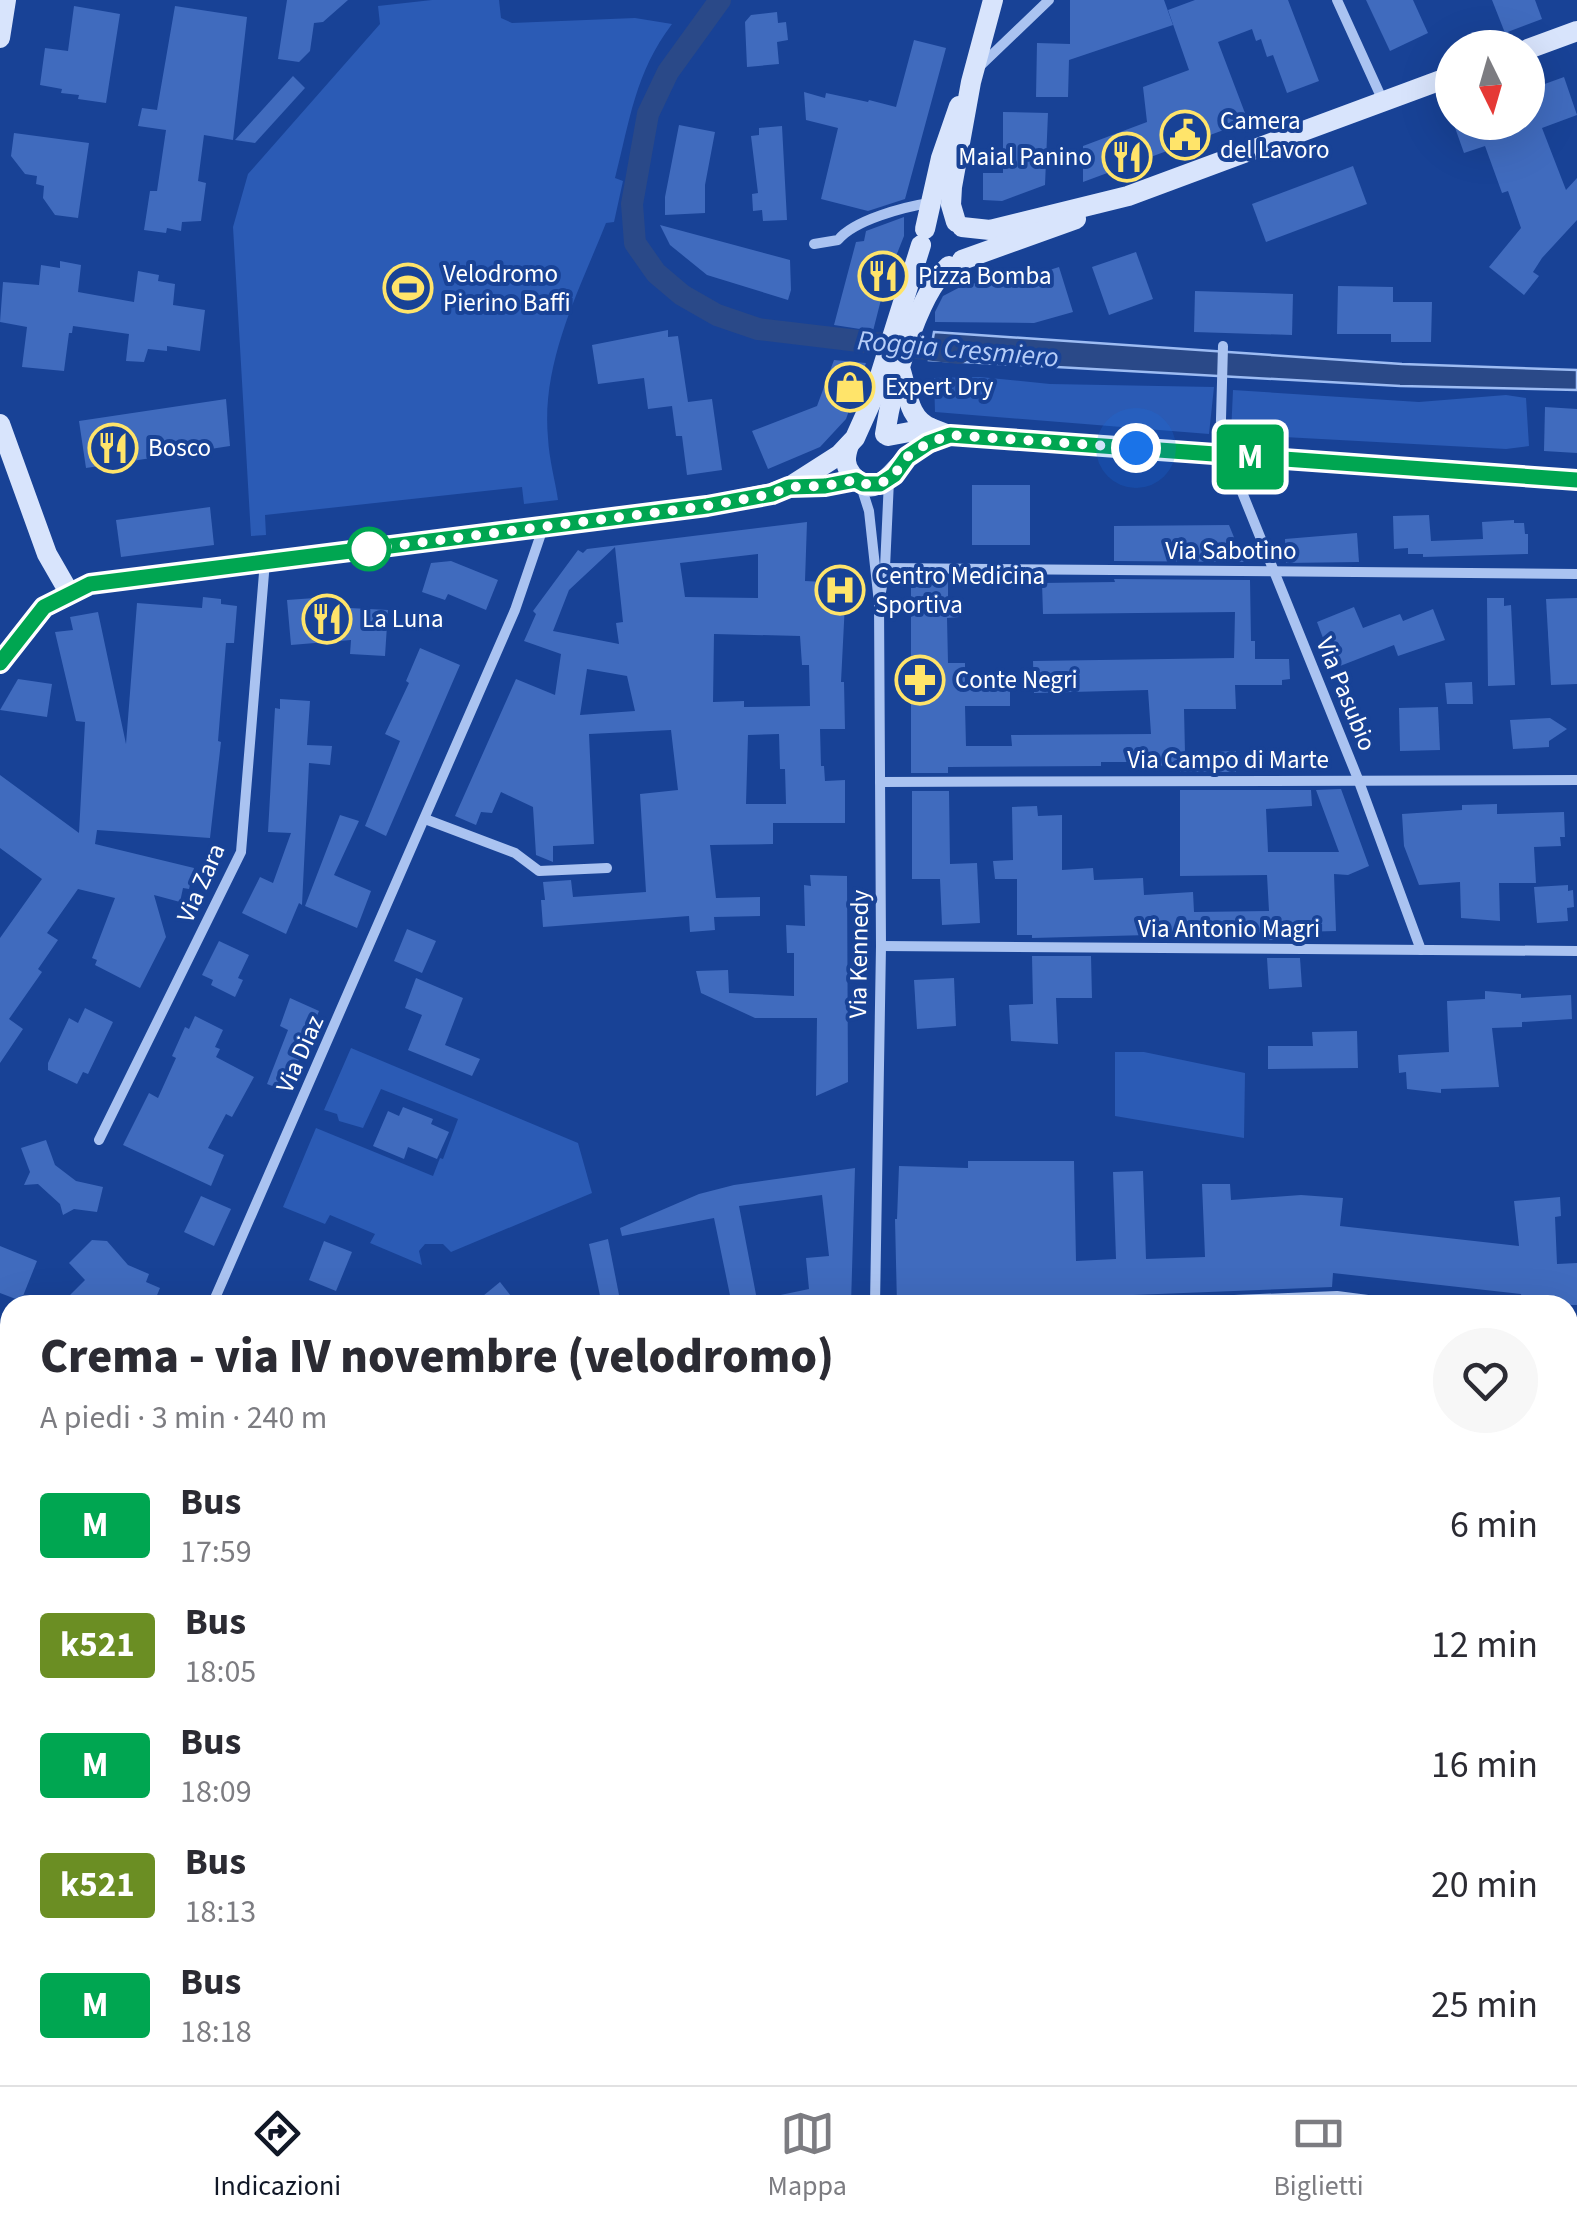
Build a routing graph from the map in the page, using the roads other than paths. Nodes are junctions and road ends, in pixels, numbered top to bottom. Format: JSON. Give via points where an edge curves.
{"nodes":[{"id":1,"x":6,"y":0,"type":"edge"},
{"id":2,"x":993,"y":0,"type":"edge"},
{"id":3,"x":1049,"y":0,"type":"edge"},
{"id":4,"x":1336,"y":0,"type":"edge"},
{"id":5,"x":1577,"y":31,"type":"edge"},
{"id":6,"x":0,"y":38,"type":"edge"},
{"id":7,"x":1545,"y":43,"type":"edge"},
{"id":8,"x":972,"y":77,"type":"junction"},
{"id":9,"x":1435,"y":82,"type":"edge"},
{"id":10,"x":1384,"y":101,"type":"junction"},
{"id":11,"x":1128,"y":196,"type":"junction"},
{"id":12,"x":930,"y":203,"type":"junction"},
{"id":13,"x":959,"y":224,"type":"junction"},
{"id":14,"x":923,"y":237,"type":"junction"},
{"id":15,"x":814,"y":244,"type":"dead end"},
{"id":16,"x":956,"y":263,"type":"junction"},
{"id":17,"x":906,"y":322,"type":"junction"},
{"id":18,"x":1223,"y":346,"type":"dead end"},
{"id":19,"x":891,"y":371,"type":"junction"},
{"id":20,"x":0,"y":424,"type":"edge"},
{"id":21,"x":940,"y":432,"type":"junction"},
{"id":22,"x":887,"y":436,"type":"junction"},
{"id":23,"x":852,"y":442,"type":"junction"},
{"id":24,"x":1224,"y":455,"type":"junction"},
{"id":25,"x":894,"y":473,"type":"junction"},
{"id":26,"x":857,"y":480,"type":"junction"},
{"id":27,"x":1577,"y":480,"type":"edge"},
{"id":28,"x":789,"y":487,"type":"junction"},
{"id":29,"x":543,"y":528,"type":"junction"},
{"id":30,"x":265,"y":561,"type":"junction"},
{"id":31,"x":885,"y":568,"type":"junction"},
{"id":32,"x":1276,"y":571,"type":"junction"},
{"id":33,"x":1577,"y":574,"type":"edge"},
{"id":34,"x":70,"y":594,"type":"junction"},
{"id":35,"x":879,"y":603,"type":"junction"},
{"id":36,"x":0,"y":663,"type":"edge"},
{"id":37,"x":1358,"y":779,"type":"junction"},
{"id":38,"x":1577,"y":780,"type":"edge"},
{"id":39,"x":880,"y":782,"type":"junction"},
{"id":40,"x":425,"y":818,"type":"junction"},
{"id":41,"x":607,"y":868,"type":"dead end"},
{"id":42,"x":880,"y":946,"type":"junction"},
{"id":43,"x":1421,"y":950,"type":"junction"},
{"id":44,"x":1577,"y":952,"type":"edge"},
{"id":45,"x":99,"y":1140,"type":"dead end"},
{"id":46,"x":216,"y":1295,"type":"edge"},
{"id":47,"x":875,"y":1295,"type":"edge"}],
"edges":[{"from":1,"to":6,"type":"street"},
{"from":2,"to":8,"type":"street"},
{"from":3,"to":8,"type":"street"},
{"from":4,"to":10,"type":"street"},
{"from":5,"to":7,"type":"street"},
{"from":8,"to":12,"type":"street","via":[[947,136]]},
{"from":8,"to":13,"type":"street","via":[[950,196]]},
{"from":9,"to":10,"type":"street"},
{"from":10,"to":11,"type":"street"},
{"from":11,"to":13,"type":"street","via":[[990,230]]},
{"from":11,"to":16,"type":"street"},
{"from":12,"to":14,"type":"street"},
{"from":12,"to":15,"type":"street"},
{"from":13,"to":14,"type":"street","via":[[937,220]]},
{"from":13,"to":16,"type":"street","via":[[969,244]]},
{"from":14,"to":16,"type":"street","via":[[927,259]]},
{"from":14,"to":17,"type":"street"},
{"from":16,"to":17,"type":"street"},
{"from":17,"to":19,"type":"street"},
{"from":18,"to":24,"type":"street"},
{"from":19,"to":21,"type":"street","via":[[920,423]]},
{"from":19,"to":22,"type":"street"},
{"from":19,"to":23,"type":"street"},
{"from":20,"to":34,"type":"street","via":[[47,554]]},
{"from":21,"to":22,"type":"street"},
{"from":21,"to":24,"type":"street"},
{"from":21,"to":25,"type":"street"},
{"from":22,"to":23,"type":"street","via":[[867,432]]},
{"from":22,"to":25,"type":"street","via":[[898,448]]},
{"from":23,"to":26,"type":"street","via":[[847,466]]},
{"from":23,"to":28,"type":"street"},
{"from":24,"to":27,"type":"street"},
{"from":24,"to":32,"type":"street","name":"Via Pasubio"},
{"from":25,"to":26,"type":"street","via":[[872,485]]},
{"from":25,"to":31,"type":"street","name":"Via Kennedy"},
{"from":26,"to":28,"type":"street"},
{"from":26,"to":35,"type":"street","name":"Via Kennedy","via":[[869,511]]},
{"from":28,"to":29,"type":"street","via":[[707,506]]},
{"from":29,"to":30,"type":"street"},
{"from":29,"to":40,"type":"street","name":"Via Diaz"},
{"from":30,"to":34,"type":"street","via":[[90,584]]},
{"from":30,"to":45,"type":"street","name":"Via Zara","via":[[241,852]]},
{"from":31,"to":32,"type":"street","name":"Via Sabotino"},
{"from":31,"to":35,"type":"street","name":"Via Kennedy"},
{"from":32,"to":33,"type":"street","name":"Via Sabotino"},
{"from":32,"to":37,"type":"street","name":"Via Pasubio"},
{"from":34,"to":36,"type":"street","via":[[44,607]]},
{"from":35,"to":39,"type":"street","name":"Via Kennedy"},
{"from":37,"to":38,"type":"street","name":"Via Campo di Marte"},
{"from":37,"to":39,"type":"street","name":"Via Campo di Marte"},
{"from":37,"to":43,"type":"street","name":"Via Pasubio"},
{"from":39,"to":42,"type":"street","name":"Via Kennedy"},
{"from":40,"to":41,"type":"street","via":[[515,853],[539,871]]},
{"from":40,"to":46,"type":"street","name":"Via Diaz"},
{"from":42,"to":43,"type":"street","name":"Via Antonio Magri"},
{"from":42,"to":47,"type":"street","name":"Via Kennedy"},
{"from":43,"to":44,"type":"street","name":"Via Antonio Magri"}]}
